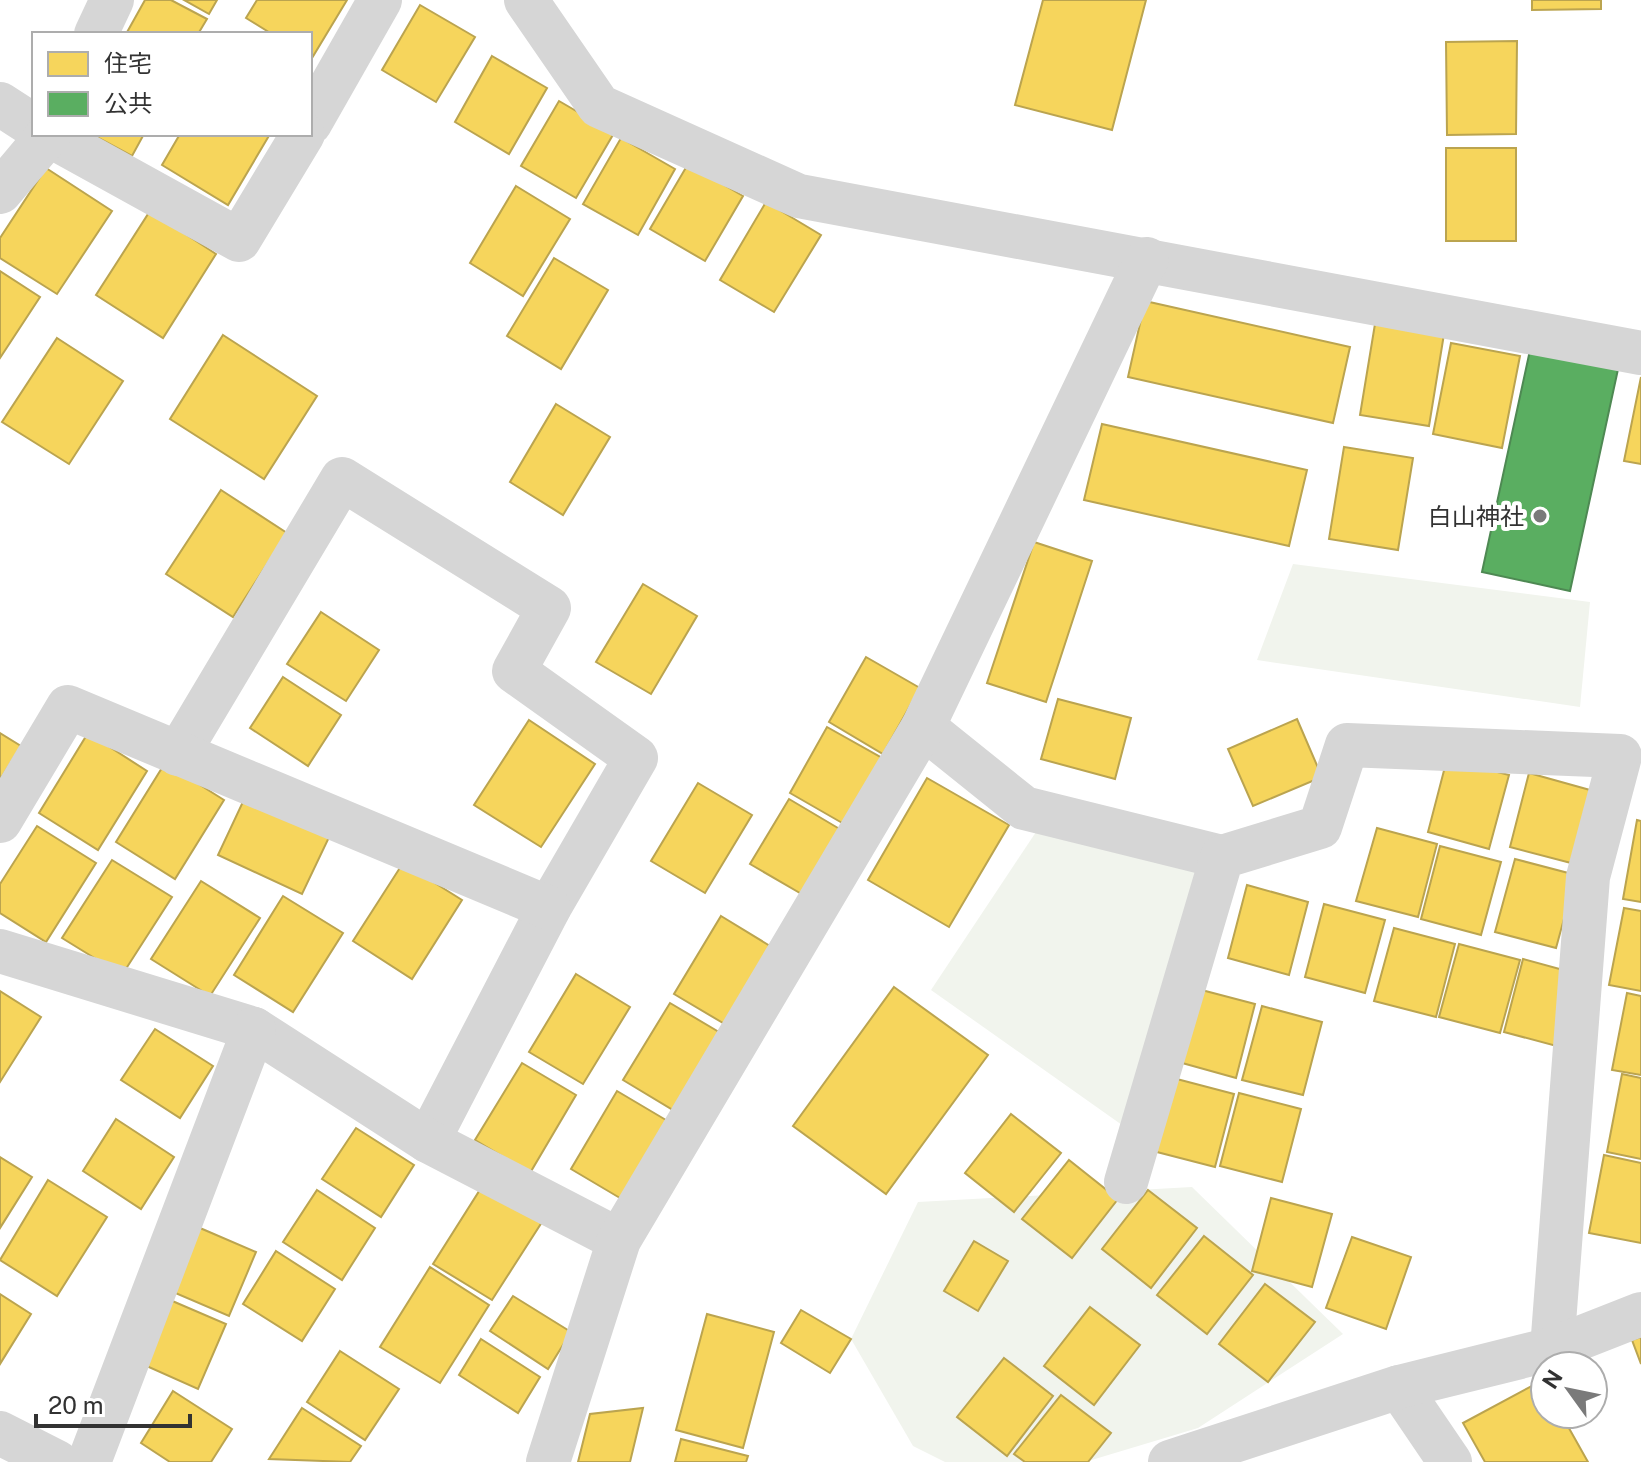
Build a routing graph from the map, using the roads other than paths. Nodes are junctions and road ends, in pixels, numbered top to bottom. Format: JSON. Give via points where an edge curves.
{"nodes":[{"id":1,"x":112,"y":0,"type":"edge"},
{"id":2,"x":380,"y":0,"type":"edge"},
{"id":3,"x":526,"y":0,"type":"edge"},
{"id":4,"x":97,"y":32,"type":"edge"},
{"id":5,"x":0,"y":104,"type":"edge"},
{"id":6,"x":312,"y":120,"type":"edge"},
{"id":7,"x":32,"y":125,"type":"edge"},
{"id":8,"x":46,"y":136,"type":"edge"},
{"id":9,"x":52,"y":136,"type":"edge"},
{"id":10,"x":302,"y":136,"type":"edge"},
{"id":11,"x":0,"y":192,"type":"edge"},
{"id":12,"x":1147,"y":259,"type":"junction"},
{"id":13,"x":1641,"y":353,"type":"edge"},
{"id":14,"x":923,"y":727,"type":"junction"},
{"id":15,"x":178,"y":754,"type":"junction"},
{"id":16,"x":0,"y":821,"type":"edge"},
{"id":17,"x":1222,"y":857,"type":"junction"},
{"id":18,"x":549,"y":908,"type":"junction"},
{"id":19,"x":0,"y":951,"type":"edge"},
{"id":20,"x":254,"y":1029,"type":"junction"},
{"id":21,"x":428,"y":1141,"type":"junction"},
{"id":22,"x":1126,"y":1182,"type":"dead end"},
{"id":23,"x":619,"y":1240,"type":"junction"},
{"id":24,"x":1641,"y":1314,"type":"edge"},
{"id":25,"x":1552,"y":1349,"type":"junction"},
{"id":26,"x":1399,"y":1387,"type":"junction"},
{"id":27,"x":0,"y":1433,"type":"edge"},
{"id":28,"x":57,"y":1462,"type":"edge"},
{"id":29,"x":89,"y":1462,"type":"edge"},
{"id":30,"x":548,"y":1462,"type":"edge"},
{"id":31,"x":1170,"y":1462,"type":"edge"},
{"id":32,"x":1450,"y":1462,"type":"edge"}],
"edges":[{"from":1,"to":4,"type":"street"},
{"from":2,"to":6,"type":"street"},
{"from":3,"to":12,"type":"street","via":[[599,106],[799,196]]},
{"from":5,"to":7,"type":"street"},
{"from":8,"to":11,"type":"street"},
{"from":9,"to":10,"type":"street","via":[[239,240]]},
{"from":12,"to":13,"type":"street"},
{"from":12,"to":14,"type":"street"},
{"from":14,"to":17,"type":"street","via":[[1024,808]]},
{"from":14,"to":23,"type":"street"},
{"from":15,"to":16,"type":"street","via":[[68,707]]},
{"from":15,"to":18,"type":"street"},
{"from":15,"to":18,"type":"street","via":[[342,479],[549,608],[514,671],[636,758]]},
{"from":17,"to":22,"type":"street"},
{"from":17,"to":25,"type":"street","via":[[1320,827],[1347,745],[1620,756],[1588,877]]},
{"from":18,"to":21,"type":"street"},
{"from":19,"to":20,"type":"street"},
{"from":20,"to":21,"type":"street"},
{"from":20,"to":29,"type":"street"},
{"from":21,"to":23,"type":"street"},
{"from":23,"to":30,"type":"street"},
{"from":24,"to":25,"type":"street"},
{"from":25,"to":26,"type":"street"},
{"from":26,"to":31,"type":"street"},
{"from":26,"to":32,"type":"street"},
{"from":27,"to":28,"type":"street"}]}
